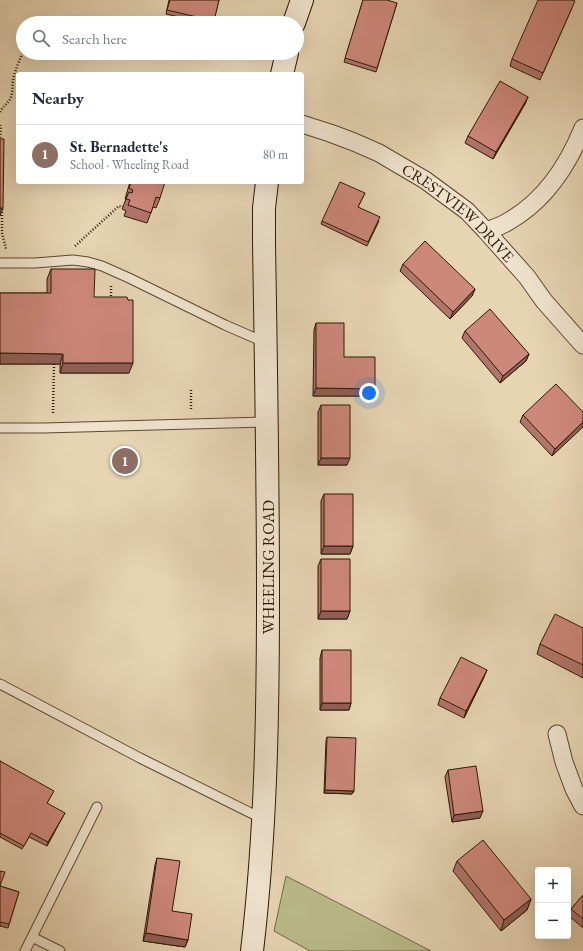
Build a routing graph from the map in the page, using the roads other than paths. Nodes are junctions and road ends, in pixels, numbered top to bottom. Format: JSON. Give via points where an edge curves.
{"nodes":[{"id":1,"x":302,"y":0,"type":"edge"},
{"id":2,"x":296,"y":16,"type":"edge"},
{"id":3,"x":285,"y":60,"type":"edge"},
{"id":4,"x":282,"y":72,"type":"edge"},
{"id":5,"x":304,"y":125,"type":"edge"},
{"id":6,"x":583,"y":128,"type":"edge"},
{"id":7,"x":267,"y":184,"type":"edge"},
{"id":8,"x":486,"y":231,"type":"junction"},
{"id":9,"x":0,"y":264,"type":"edge"},
{"id":10,"x":266,"y":343,"type":"junction"},
{"id":11,"x":583,"y":345,"type":"edge"},
{"id":12,"x":267,"y":422,"type":"junction"},
{"id":13,"x":0,"y":428,"type":"edge"},
{"id":14,"x":0,"y":684,"type":"edge"},
{"id":15,"x":557,"y":734,"type":"dead end"},
{"id":16,"x":583,"y":806,"type":"edge"},
{"id":17,"x":97,"y":807,"type":"dead end"},
{"id":18,"x":264,"y":820,"type":"junction"},
{"id":19,"x":32,"y":937,"type":"junction"},
{"id":20,"x":25,"y":951,"type":"edge"},
{"id":21,"x":60,"y":951,"type":"edge"},
{"id":22,"x":252,"y":951,"type":"edge"}],
"edges":[{"from":1,"to":2,"type":"street"},
{"from":3,"to":4,"type":"street"},
{"from":5,"to":8,"type":"street","name":"CRESTVIEW DRIVE","via":[[378,153],[425,180],[467,211]]},
{"from":6,"to":8,"type":"street","via":[[561,171],[532,205],[509,222]]},
{"from":7,"to":10,"type":"street","name":"WHEELING ROAD","via":[[264,208]]},
{"from":8,"to":11,"type":"street","name":"CRESTVIEW DRIVE"},
{"from":9,"to":10,"type":"lane","via":[[68,260],[88,262],[111,270]]},
{"from":10,"to":12,"type":"street","name":"WHEELING ROAD"},
{"from":12,"to":13,"type":"lane"},
{"from":12,"to":18,"type":"street","name":"WHEELING ROAD","via":[[268,655]]},
{"from":14,"to":18,"type":"lane"},
{"from":15,"to":16,"type":"street","via":[[564,762]]},
{"from":17,"to":19,"type":"lane"},
{"from":18,"to":22,"type":"street","name":"WHEELING ROAD"},
{"from":19,"to":20,"type":"lane"},
{"from":19,"to":21,"type":"lane"}]}
